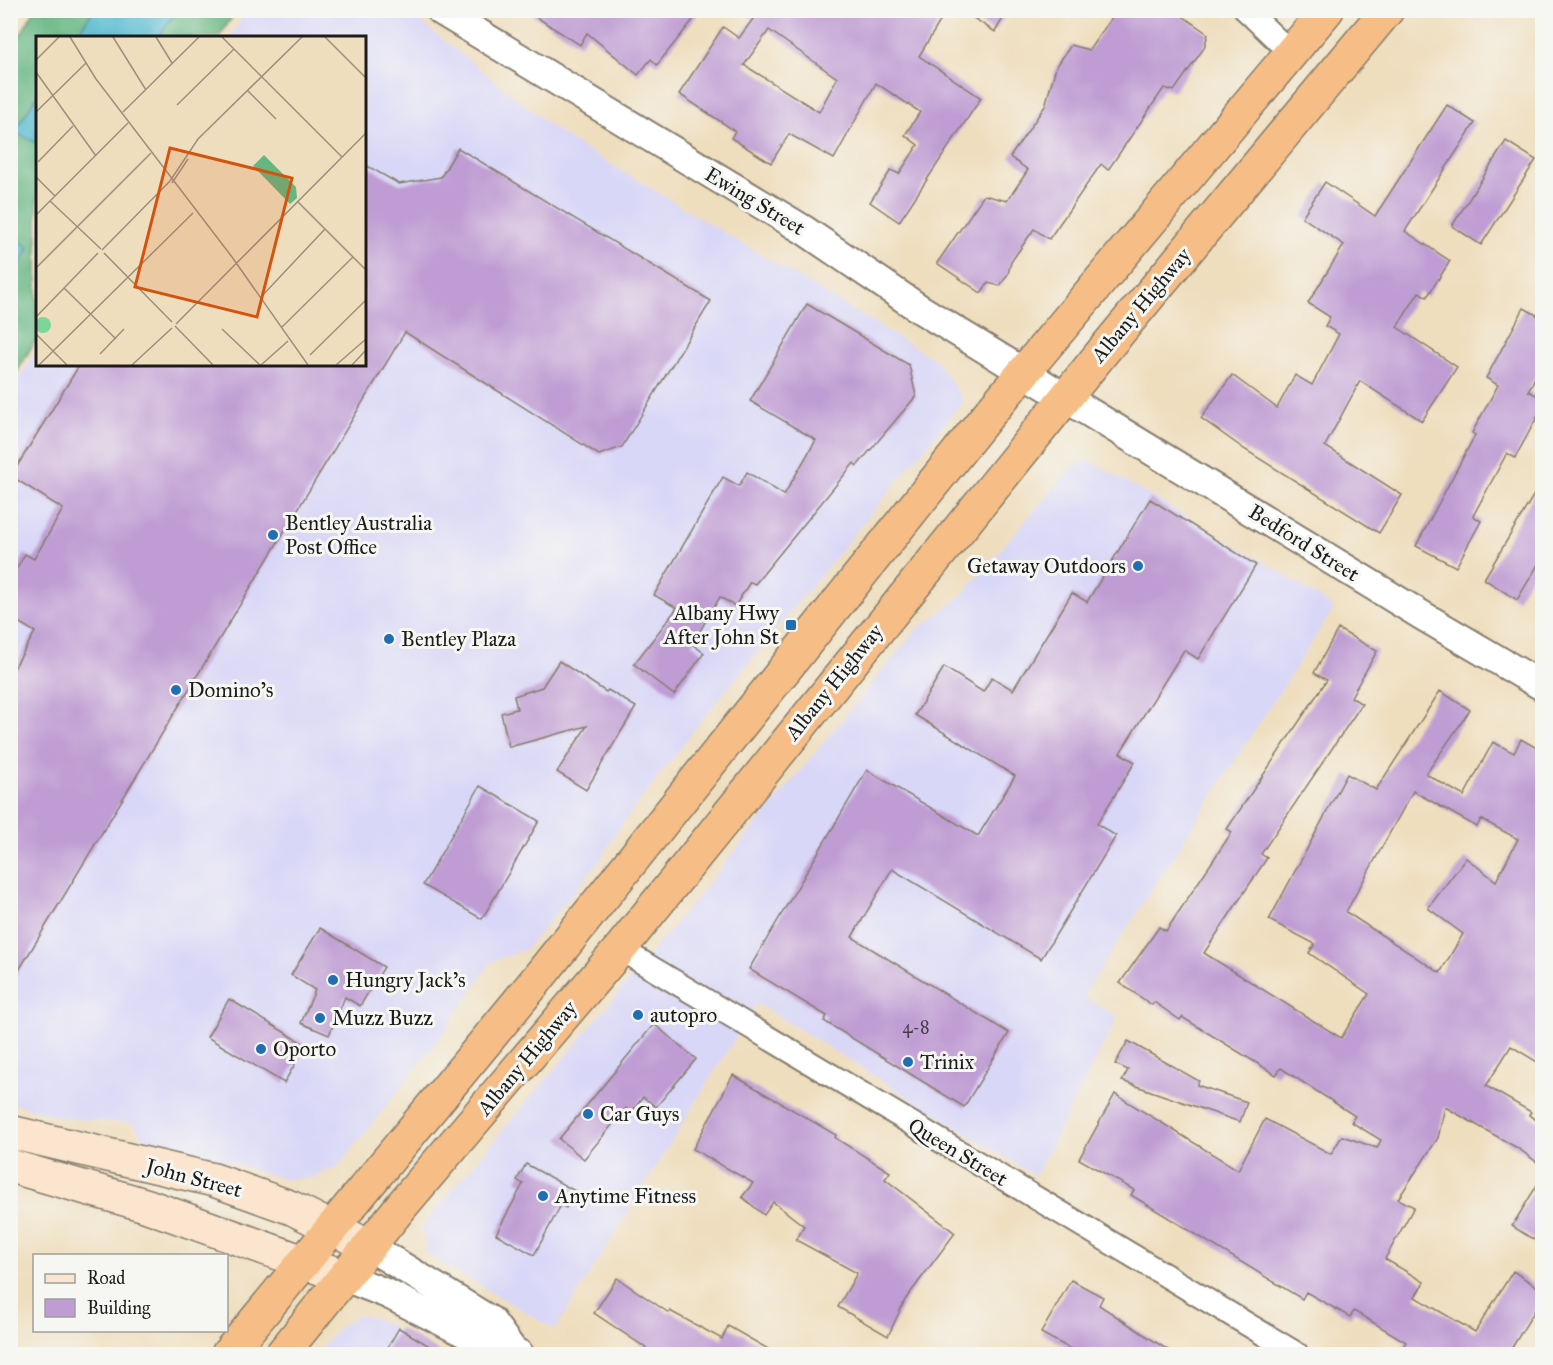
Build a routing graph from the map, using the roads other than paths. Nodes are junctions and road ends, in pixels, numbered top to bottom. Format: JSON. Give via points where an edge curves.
{"nodes":[{"id":1,"x":440,"y":10,"type":"edge"},
{"id":2,"x":1245,"y":10,"type":"edge"},
{"id":3,"x":1387,"y":10,"type":"edge"},
{"id":4,"x":1322,"y":11,"type":"edge"},
{"id":5,"x":1291,"y":52,"type":"junction"},
{"id":6,"x":1024,"y":371,"type":"junction"},
{"id":7,"x":1066,"y":398,"type":"junction"},
{"id":8,"x":1542,"y":686,"type":"edge"},
{"id":9,"x":620,"y":949,"type":"junction"},
{"id":10,"x":10,"y":1132,"type":"edge"},
{"id":11,"x":10,"y":1166,"type":"edge"},
{"id":12,"x":333,"y":1227,"type":"junction"},
{"id":13,"x":370,"y":1247,"type":"junction"},
{"id":14,"x":305,"y":1262,"type":"junction"},
{"id":15,"x":345,"y":1276,"type":"junction"},
{"id":16,"x":516,"y":1353,"type":"edge"},
{"id":17,"x":228,"y":1354,"type":"edge"},
{"id":18,"x":282,"y":1354,"type":"edge"},
{"id":19,"x":1297,"y":1354,"type":"edge"}],
"edges":[{"from":1,"to":6,"type":"street","name":"Ewing Street","via":[[804,230],[920,309]]},
{"from":2,"to":5,"type":"street"},
{"from":3,"to":7,"type":"highway","name":"Albany Highway"},
{"from":4,"to":5,"type":"highway","name":"Albany Highway"},
{"from":5,"to":6,"type":"highway","name":"Albany Highway"},
{"from":6,"to":7,"type":"street","name":"Ewing Street"},
{"from":6,"to":12,"type":"highway","name":"Albany Highway","via":[[534,983]]},
{"from":7,"to":8,"type":"street","name":"Bedford Street"},
{"from":7,"to":9,"type":"highway","name":"Albany Highway"},
{"from":9,"to":13,"type":"highway","name":"Albany Highway"},
{"from":9,"to":19,"type":"street","name":"Queen Street"},
{"from":10,"to":12,"type":"main road","name":"John Street","via":[[214,1180]]},
{"from":11,"to":14,"type":"main road","name":"John Street","via":[[145,1206]]},
{"from":12,"to":13,"type":"main road","name":"John Street"},
{"from":12,"to":14,"type":"highway","name":"Albany Highway"},
{"from":13,"to":15,"type":"highway","name":"Albany Highway"},
{"from":13,"to":16,"type":"street","via":[[491,1321]]},
{"from":14,"to":15,"type":"main road","name":"John Street"},
{"from":14,"to":17,"type":"highway","name":"Albany Highway"},
{"from":15,"to":16,"type":"street","via":[[483,1342]]},
{"from":15,"to":18,"type":"highway","name":"Albany Highway"}]}
